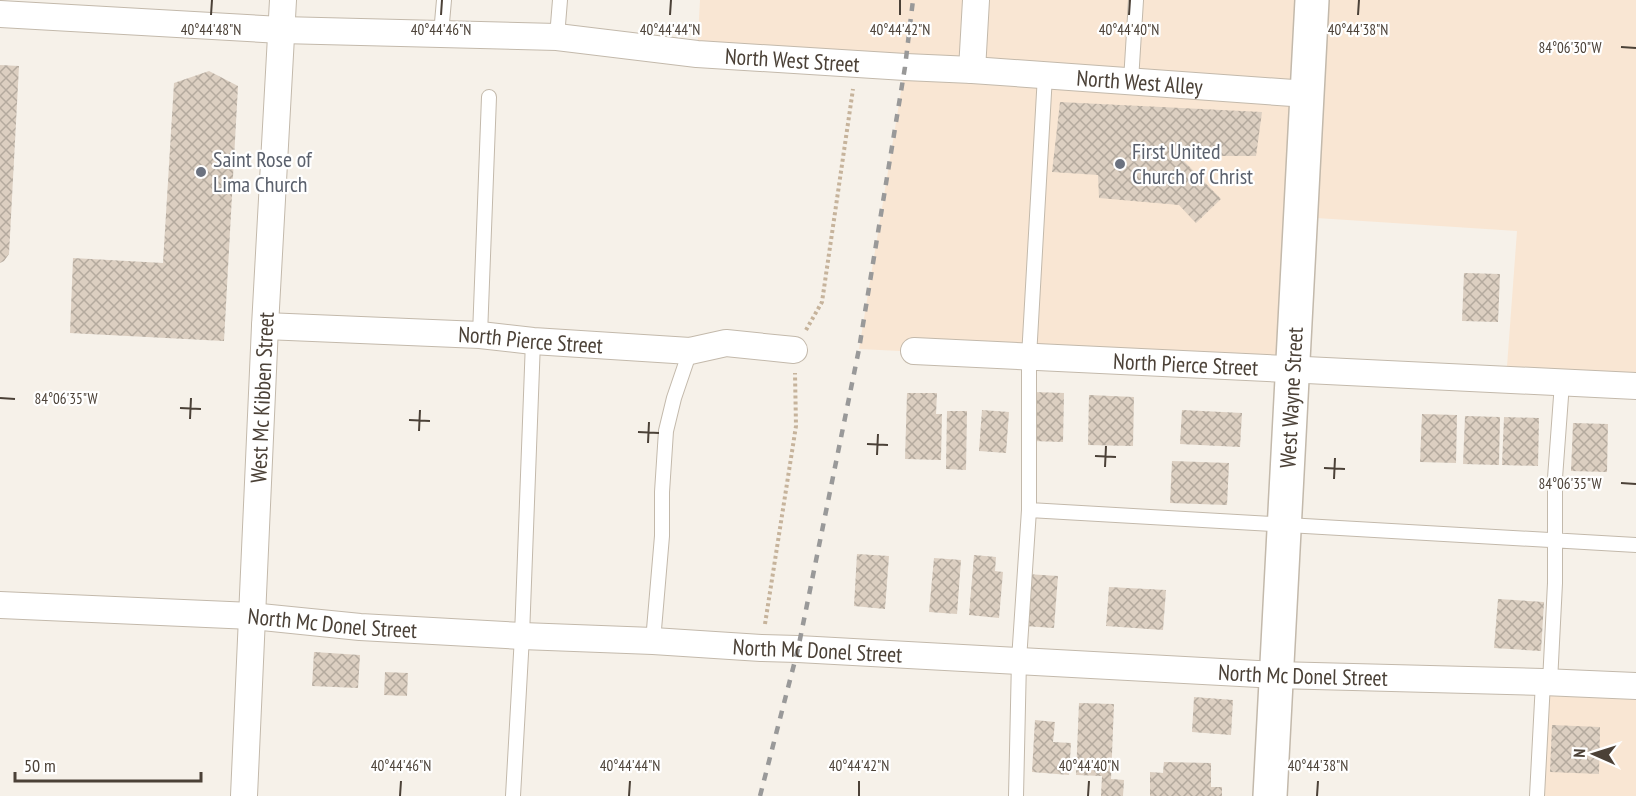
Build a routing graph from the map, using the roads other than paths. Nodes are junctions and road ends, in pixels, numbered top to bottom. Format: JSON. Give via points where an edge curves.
{"nodes":[{"id":1,"x":283,"y":0,"type":"edge"},
{"id":2,"x":444,"y":0,"type":"edge"},
{"id":3,"x":560,"y":0,"type":"edge"},
{"id":4,"x":976,"y":0,"type":"edge"},
{"id":5,"x":1136,"y":0,"type":"edge"},
{"id":6,"x":1312,"y":0,"type":"edge"},
{"id":7,"x":0,"y":14,"type":"edge"},
{"id":8,"x":281,"y":30,"type":"junction"},
{"id":9,"x":441,"y":34,"type":"junction"},
{"id":10,"x":557,"y":37,"type":"junction"},
{"id":11,"x":972,"y":70,"type":"junction"},
{"id":12,"x":1045,"y":75,"type":"junction"},
{"id":13,"x":1131,"y":81,"type":"junction"},
{"id":14,"x":1307,"y":93,"type":"junction"},
{"id":15,"x":489,"y":97,"type":"dead end"},
{"id":16,"x":265,"y":326,"type":"junction"},
{"id":17,"x":480,"y":335,"type":"junction"},
{"id":18,"x":533,"y":341,"type":"junction"},
{"id":19,"x":794,"y":350,"type":"dead end"},
{"id":20,"x":690,"y":351,"type":"junction"},
{"id":21,"x":914,"y":351,"type":"dead end"},
{"id":22,"x":1029,"y":357,"type":"junction"},
{"id":23,"x":1293,"y":370,"type":"junction"},
{"id":24,"x":1562,"y":383,"type":"junction"},
{"id":25,"x":1636,"y":386,"type":"edge"},
{"id":26,"x":1029,"y":510,"type":"junction"},
{"id":27,"x":1285,"y":526,"type":"junction"},
{"id":28,"x":1555,"y":540,"type":"junction"},
{"id":29,"x":1636,"y":545,"type":"edge"},
{"id":30,"x":0,"y":605,"type":"edge"},
{"id":31,"x":252,"y":616,"type":"junction"},
{"id":32,"x":522,"y":636,"type":"junction"},
{"id":33,"x":652,"y":641,"type":"junction"},
{"id":34,"x":1019,"y":660,"type":"junction"},
{"id":35,"x":1276,"y":675,"type":"junction"},
{"id":36,"x":1546,"y":682,"type":"junction"},
{"id":37,"x":1636,"y":686,"type":"edge"},
{"id":38,"x":244,"y":796,"type":"edge"},
{"id":39,"x":513,"y":796,"type":"edge"},
{"id":40,"x":1016,"y":796,"type":"edge"},
{"id":41,"x":1270,"y":796,"type":"edge"},
{"id":42,"x":1537,"y":796,"type":"edge"}],
"edges":[{"from":1,"to":8,"type":"street","name":"West Mc Kibben Street"},
{"from":2,"to":9,"type":"lane"},
{"from":3,"to":10,"type":"lane"},
{"from":4,"to":11,"type":"street"},
{"from":5,"to":13,"type":"lane"},
{"from":6,"to":14,"type":"street","name":"West Wayne Street"},
{"from":7,"to":8,"type":"street","name":"North West Street"},
{"from":8,"to":9,"type":"street","name":"North West Street"},
{"from":8,"to":16,"type":"street","name":"West Mc Kibben Street"},
{"from":9,"to":10,"type":"street","name":"North West Street"},
{"from":10,"to":11,"type":"street","name":"North West Street","via":[[697,54]]},
{"from":11,"to":12,"type":"street","name":"North West Alley"},
{"from":12,"to":13,"type":"street","name":"North West Alley"},
{"from":12,"to":22,"type":"lane"},
{"from":13,"to":14,"type":"street","name":"North West Alley"},
{"from":14,"to":23,"type":"street","name":"West Wayne Street"},
{"from":15,"to":17,"type":"lane"},
{"from":16,"to":17,"type":"street","name":"North Pierce Street"},
{"from":16,"to":31,"type":"street","name":"West Mc Kibben Street"},
{"from":17,"to":18,"type":"street","name":"North Pierce Street"},
{"from":18,"to":20,"type":"street","name":"North Pierce Street"},
{"from":18,"to":32,"type":"lane"},
{"from":19,"to":20,"type":"street","name":"North Pierce Street","via":[[726,343]]},
{"from":20,"to":33,"type":"lane","via":[[666,431]]},
{"from":21,"to":22,"type":"street","name":"North Pierce Street"},
{"from":22,"to":23,"type":"street","name":"North Pierce Street"},
{"from":22,"to":26,"type":"lane"},
{"from":23,"to":24,"type":"street","name":"North Pierce Street"},
{"from":23,"to":27,"type":"street","name":"West Wayne Street"},
{"from":24,"to":25,"type":"street","name":"North Pierce Street"},
{"from":24,"to":28,"type":"lane"},
{"from":26,"to":27,"type":"lane"},
{"from":26,"to":34,"type":"lane"},
{"from":27,"to":28,"type":"lane"},
{"from":27,"to":35,"type":"street","name":"West Wayne Street"},
{"from":28,"to":29,"type":"lane"},
{"from":28,"to":36,"type":"lane"},
{"from":30,"to":31,"type":"street","name":"North Mc Donel Street"},
{"from":31,"to":32,"type":"street","name":"North Mc Donel Street"},
{"from":31,"to":38,"type":"street","name":"West Mc Kibben Street"},
{"from":32,"to":33,"type":"street","name":"North Mc Donel Street"},
{"from":32,"to":39,"type":"lane"},
{"from":33,"to":34,"type":"street","name":"North Mc Donel Street"},
{"from":34,"to":35,"type":"street","name":"North Mc Donel Street"},
{"from":34,"to":40,"type":"lane"},
{"from":35,"to":36,"type":"street","name":"North Mc Donel Street"},
{"from":35,"to":41,"type":"street","name":"West Wayne Street"},
{"from":36,"to":37,"type":"street","name":"North Mc Donel Street"},
{"from":36,"to":42,"type":"lane"}]}
